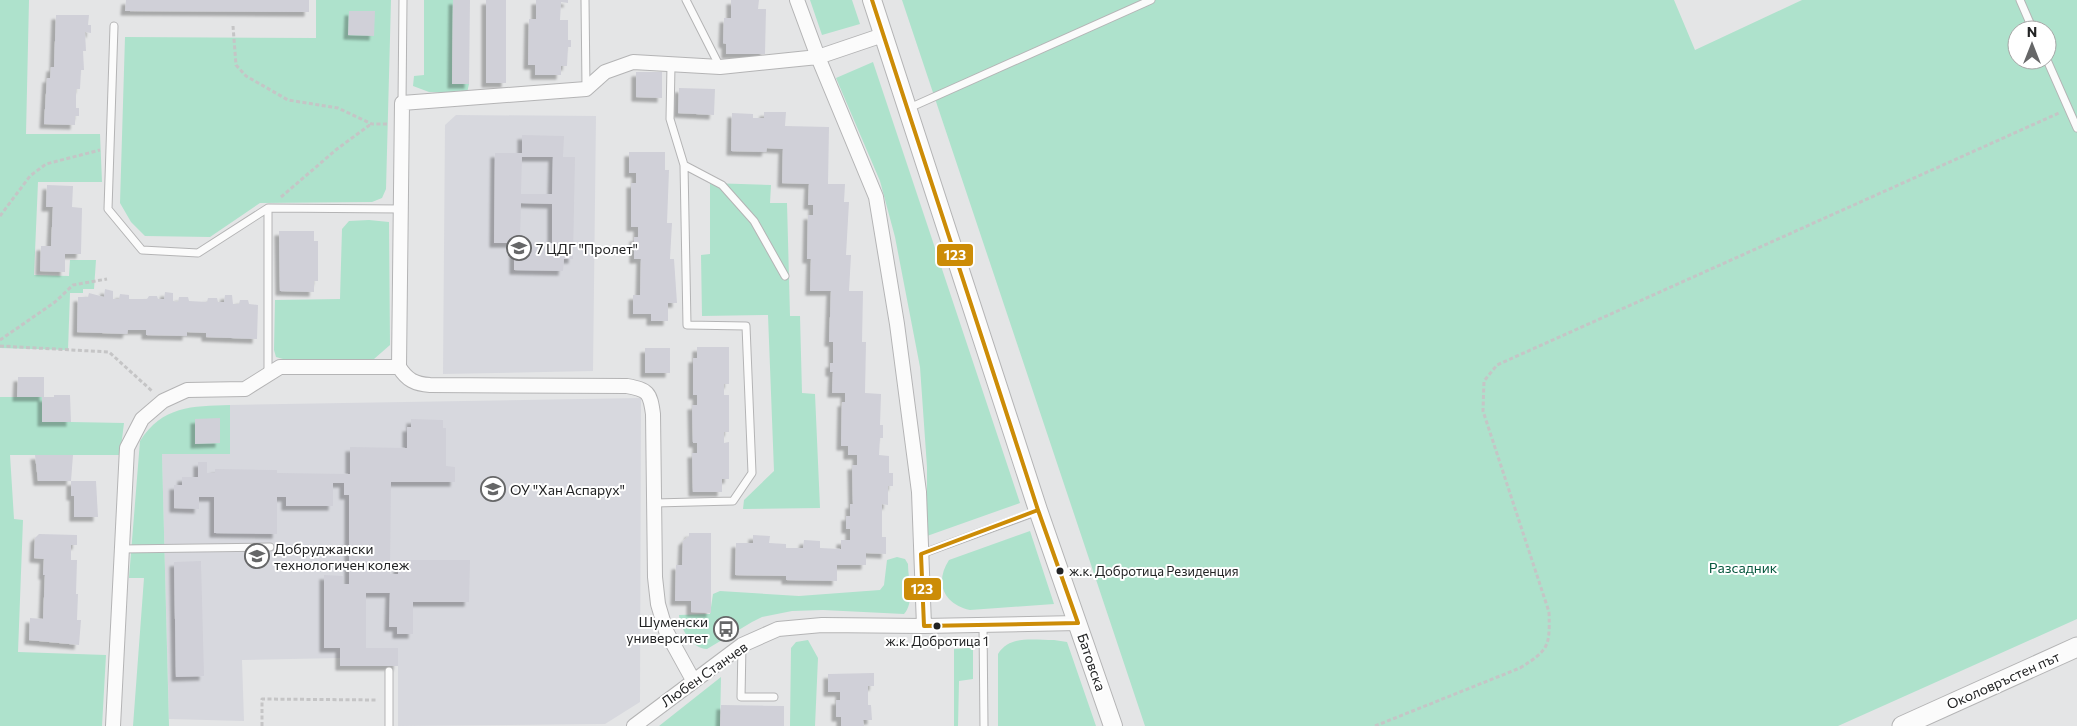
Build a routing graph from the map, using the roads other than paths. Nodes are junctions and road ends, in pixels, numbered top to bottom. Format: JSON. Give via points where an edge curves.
{"nodes":[{"id":1,"x":403,"y":0,"type":"edge"},
{"id":2,"x":585,"y":0,"type":"edge"},
{"id":3,"x":686,"y":0,"type":"edge"},
{"id":4,"x":797,"y":0,"type":"edge"},
{"id":5,"x":872,"y":0,"type":"edge"},
{"id":6,"x":1151,"y":0,"type":"edge"},
{"id":7,"x":2020,"y":0,"type":"edge"},
{"id":8,"x":2029,"y":20,"type":"edge"},
{"id":9,"x":114,"y":26,"type":"dead end"},
{"id":10,"x":883,"y":36,"type":"junction"},
{"id":11,"x":818,"y":57,"type":"junction"},
{"id":12,"x":671,"y":65,"type":"junction"},
{"id":13,"x":720,"y":67,"type":"junction"},
{"id":14,"x":2051,"y":70,"type":"edge"},
{"id":15,"x":586,"y":90,"type":"junction"},
{"id":16,"x":402,"y":103,"type":"junction"},
{"id":17,"x":907,"y":109,"type":"junction"},
{"id":18,"x":2077,"y":128,"type":"edge"},
{"id":19,"x":684,"y":165,"type":"junction"},
{"id":20,"x":268,"y":208,"type":"junction"},
{"id":21,"x":401,"y":208,"type":"junction"},
{"id":22,"x":785,"y":276,"type":"dead end"},
{"id":23,"x":399,"y":368,"type":"junction"},
{"id":24,"x":268,"y":376,"type":"junction"},
{"id":25,"x":655,"y":503,"type":"junction"},
{"id":26,"x":1038,"y":510,"type":"junction"},
{"id":27,"x":270,"y":547,"type":"dead end"},
{"id":28,"x":121,"y":549,"type":"junction"},
{"id":29,"x":921,"y":554,"type":"junction"},
{"id":30,"x":1078,"y":623,"type":"junction"},
{"id":31,"x":984,"y":625,"type":"junction"},
{"id":32,"x":924,"y":626,"type":"junction"},
{"id":33,"x":742,"y":645,"type":"junction"},
{"id":34,"x":2077,"y":647,"type":"edge"},
{"id":35,"x":389,"y":670,"type":"dead end"},
{"id":36,"x":693,"y":680,"type":"junction"},
{"id":37,"x":774,"y":697,"type":"dead end"},
{"id":38,"x":113,"y":726,"type":"edge"},
{"id":39,"x":389,"y":726,"type":"edge"},
{"id":40,"x":634,"y":726,"type":"edge"},
{"id":41,"x":984,"y":726,"type":"edge"},
{"id":42,"x":1113,"y":726,"type":"edge"},
{"id":43,"x":1902,"y":726,"type":"edge"}],
"edges":[{"from":1,"to":16,"type":"lane"},
{"from":2,"to":15,"type":"lane"},
{"from":3,"to":13,"type":"lane"},
{"from":4,"to":11,"type":"street"},
{"from":5,"to":10,"type":"street","name":"Батовска"},
{"from":6,"to":17,"type":"lane"},
{"from":7,"to":8,"type":"lane"},
{"from":9,"to":20,"type":"lane","via":[[108,209],[142,250],[198,253]]},
{"from":10,"to":11,"type":"street"},
{"from":10,"to":17,"type":"street","name":"Батовска"},
{"from":11,"to":13,"type":"street"},
{"from":11,"to":29,"type":"street","via":[[876,197],[918,482]]},
{"from":12,"to":13,"type":"street"},
{"from":12,"to":15,"type":"street","via":[[633,62],[605,72]]},
{"from":12,"to":19,"type":"lane","via":[[670,119]]},
{"from":14,"to":18,"type":"lane"},
{"from":15,"to":16,"type":"street"},
{"from":16,"to":21,"type":"street"},
{"from":17,"to":26,"type":"street","name":"Батовска"},
{"from":19,"to":22,"type":"lane","via":[[722,185],[754,221]]},
{"from":19,"to":25,"type":"lane","via":[[687,325],[746,326],[752,473],[733,501]]},
{"from":20,"to":21,"type":"lane"},
{"from":20,"to":24,"type":"lane"},
{"from":21,"to":23,"type":"street"},
{"from":23,"to":24,"type":"street","via":[[280,368]]},
{"from":23,"to":25,"type":"street","via":[[415,384],[627,386],[643,389],[650,397],[653,414]]},
{"from":24,"to":28,"type":"street","via":[[246,389],[187,390],[163,401],[142,419],[127,448]]},
{"from":25,"to":36,"type":"street","via":[[658,604],[666,631]]},
{"from":26,"to":29,"type":"lane"},
{"from":26,"to":30,"type":"street","name":"Батовска"},
{"from":27,"to":28,"type":"lane"},
{"from":28,"to":38,"type":"street"},
{"from":29,"to":32,"type":"street"},
{"from":30,"to":31,"type":"street","name":"Любен Станчев"},
{"from":30,"to":42,"type":"street","name":"Батовска"},
{"from":31,"to":32,"type":"street","name":"Любен Станчев"},
{"from":31,"to":41,"type":"lane"},
{"from":32,"to":33,"type":"street","name":"Любен Станчев","via":[[822,625],[778,630]]},
{"from":33,"to":36,"type":"street","name":"Любен Станчев"},
{"from":33,"to":37,"type":"lane","via":[[741,697]]},
{"from":34,"to":43,"type":"main road","name":"Околовръстен път"},
{"from":35,"to":39,"type":"lane"},
{"from":36,"to":40,"type":"street","name":"Любен Станчев"}]}
